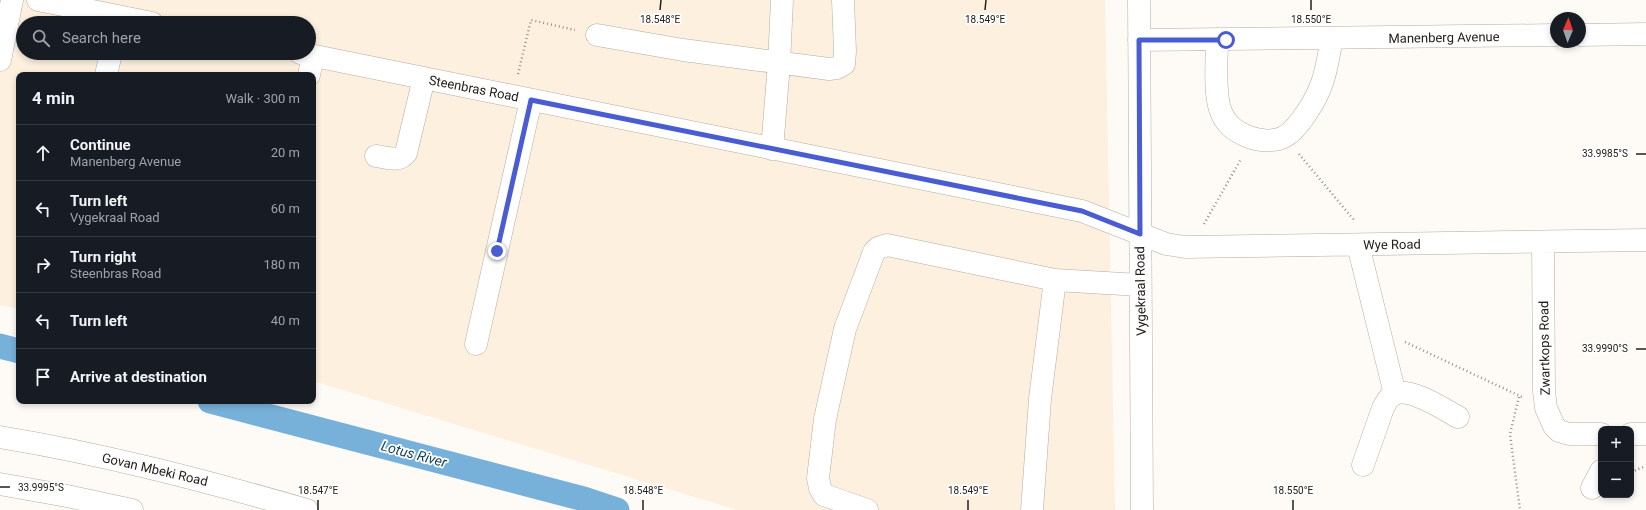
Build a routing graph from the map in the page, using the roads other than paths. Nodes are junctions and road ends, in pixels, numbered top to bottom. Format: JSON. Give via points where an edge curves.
{"nodes":[{"id":1,"x":12,"y":0,"type":"edge"},
{"id":2,"x":38,"y":0,"type":"edge"},
{"id":3,"x":782,"y":0,"type":"edge"},
{"id":4,"x":843,"y":0,"type":"edge"},
{"id":5,"x":1139,"y":0,"type":"edge"},
{"id":6,"x":76,"y":4,"type":"edge"},
{"id":7,"x":108,"y":16,"type":"edge"},
{"id":8,"x":1646,"y":34,"type":"edge"},
{"id":9,"x":597,"y":35,"type":"road end"},
{"id":10,"x":1550,"y":35,"type":"edge"},
{"id":11,"x":1586,"y":35,"type":"edge"},
{"id":12,"x":1332,"y":38,"type":"junction"},
{"id":13,"x":1217,"y":39,"type":"junction"},
{"id":14,"x":1139,"y":40,"type":"junction"},
{"id":15,"x":0,"y":60,"type":"edge"},
{"id":16,"x":109,"y":60,"type":"edge"},
{"id":17,"x":307,"y":61,"type":"edge"},
{"id":18,"x":779,"y":64,"type":"junction"},
{"id":19,"x":107,"y":72,"type":"edge"},
{"id":20,"x":424,"y":78,"type":"junction"},
{"id":21,"x":522,"y":98,"type":"junction"},
{"id":22,"x":772,"y":148,"type":"junction"},
{"id":23,"x":376,"y":156,"type":"dead end"},
{"id":24,"x":1140,"y":234,"type":"junction"},
{"id":25,"x":1646,"y":240,"type":"edge"},
{"id":26,"x":1543,"y":242,"type":"junction"},
{"id":27,"x":1358,"y":245,"type":"junction"},
{"id":28,"x":1055,"y":280,"type":"junction"},
{"id":29,"x":1140,"y":285,"type":"junction"},
{"id":30,"x":476,"y":344,"type":"dead end"},
{"id":31,"x":1395,"y":394,"type":"junction"},
{"id":32,"x":1458,"y":417,"type":"dead end"},
{"id":33,"x":1598,"y":434,"type":"edge"},
{"id":34,"x":1634,"y":434,"type":"edge"},
{"id":35,"x":1646,"y":434,"type":"edge"},
{"id":36,"x":0,"y":437,"type":"edge"},
{"id":37,"x":1363,"y":465,"type":"dead end"},
{"id":38,"x":0,"y":484,"type":"edge"},
{"id":39,"x":96,"y":506,"type":"edge"},
{"id":40,"x":132,"y":510,"type":"edge"},
{"id":41,"x":308,"y":510,"type":"edge"},
{"id":42,"x":868,"y":510,"type":"edge"},
{"id":43,"x":1032,"y":510,"type":"edge"},
{"id":44,"x":1142,"y":510,"type":"edge"}],
"edges":[{"from":1,"to":15,"type":"street"},
{"from":2,"to":6,"type":"street"},
{"from":3,"to":18,"type":"street"},
{"from":4,"to":18,"type":"street","via":[[846,51],[844,64],[829,69]]},
{"from":5,"to":14,"type":"street","name":"Vygekraal Road"},
{"from":6,"to":7,"type":"street"},
{"from":8,"to":11,"type":"street"},
{"from":9,"to":18,"type":"street"},
{"from":10,"to":12,"type":"street","name":"Manenberg Avenue"},
{"from":12,"to":13,"type":"street","name":"Manenberg Avenue"},
{"from":12,"to":13,"type":"street","via":[[1322,83],[1306,114],[1285,137],[1268,140],[1253,139],[1236,132],[1219,108]]},
{"from":13,"to":14,"type":"street","name":"Manenberg Avenue"},
{"from":14,"to":24,"type":"street","name":"Vygekraal Road"},
{"from":16,"to":19,"type":"street"},
{"from":17,"to":20,"type":"street","name":"Steenbras Road"},
{"from":18,"to":22,"type":"street"},
{"from":20,"to":21,"type":"street","name":"Steenbras Road"},
{"from":20,"to":23,"type":"street","via":[[406,153],[397,159]]},
{"from":21,"to":22,"type":"street","name":"Steenbras Road"},
{"from":21,"to":30,"type":"street"},
{"from":22,"to":24,"type":"street","name":"Steenbras Road","via":[[1082,211]]},
{"from":24,"to":27,"type":"street","name":"Wye Road","via":[[1166,244],[1184,247]]},
{"from":24,"to":29,"type":"street","name":"Vygekraal Road"},
{"from":25,"to":26,"type":"street","name":"Wye Road"},
{"from":26,"to":27,"type":"street","name":"Wye Road"},
{"from":26,"to":33,"type":"street","name":"Zwartkops Road","via":[[1544,399],[1554,426],[1560,431],[1569,434]]},
{"from":27,"to":31,"type":"street"},
{"from":28,"to":29,"type":"street"},
{"from":28,"to":42,"type":"street","via":[[887,245],[874,252],[844,329],[825,418],[818,473],[820,488],[824,495]]},
{"from":28,"to":43,"type":"street","via":[[1040,399]]},
{"from":29,"to":44,"type":"street","name":"Vygekraal Road"},
{"from":31,"to":32,"type":"street","via":[[1417,396]]},
{"from":31,"to":37,"type":"street","via":[[1387,400],[1383,408]]},
{"from":34,"to":35,"type":"street"},
{"from":36,"to":41,"type":"street","name":"Govan Mbeki Road","via":[[151,468]]},
{"from":38,"to":39,"type":"street"},
{"from":39,"to":40,"type":"street"}]}
